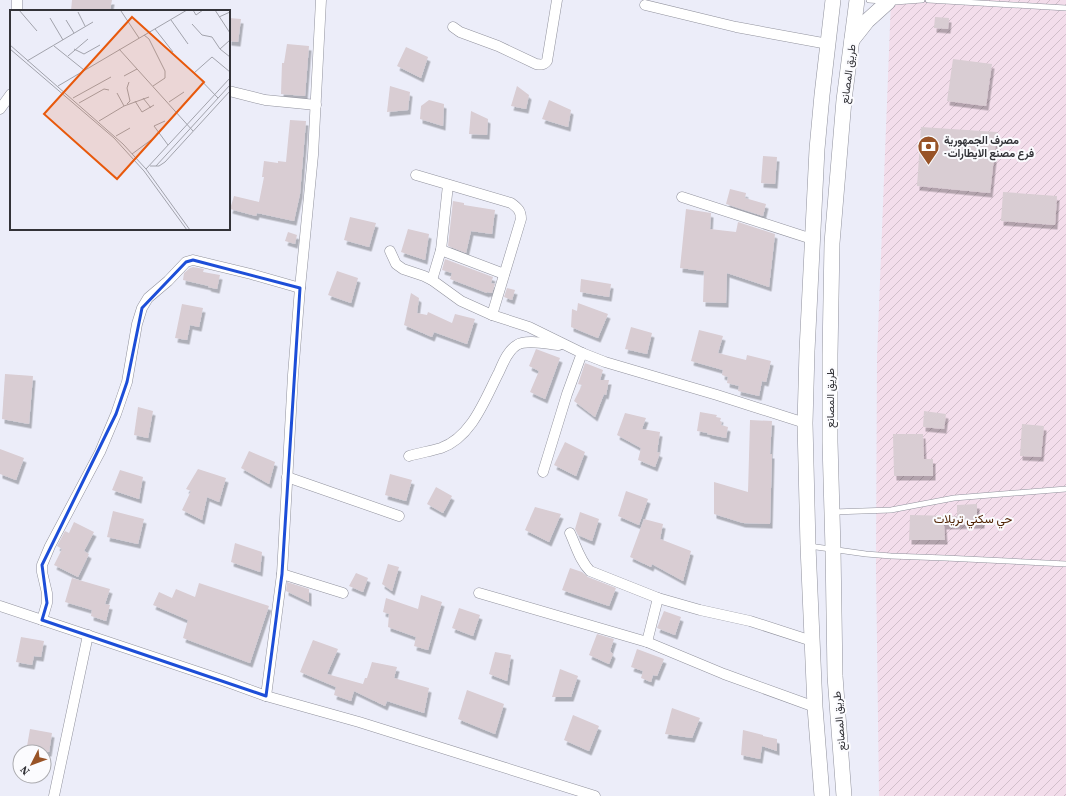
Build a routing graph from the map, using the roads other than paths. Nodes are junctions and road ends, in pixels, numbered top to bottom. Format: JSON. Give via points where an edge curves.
{"nodes":[{"id":1,"x":321,"y":0,"type":"edge"},
{"id":2,"x":557,"y":0,"type":"edge"},
{"id":3,"x":833,"y":0,"type":"edge"},
{"id":4,"x":857,"y":0,"type":"edge"},
{"id":5,"x":869,"y":0,"type":"edge"},
{"id":6,"x":922,"y":0,"type":"edge"},
{"id":7,"x":928,"y":0,"type":"edge"},
{"id":8,"x":888,"y":2,"type":"junction"},
{"id":9,"x":645,"y":5,"type":"dead end"},
{"id":10,"x":1066,"y":8,"type":"edge"},
{"id":11,"x":452,"y":27,"type":"dead end"},
{"id":12,"x":852,"y":41,"type":"junction"},
{"id":13,"x":828,"y":44,"type":"junction"},
{"id":14,"x":230,"y":91,"type":"edge"},
{"id":15,"x":10,"y":95,"type":"edge"},
{"id":16,"x":316,"y":106,"type":"junction"},
{"id":17,"x":0,"y":109,"type":"edge"},
{"id":18,"x":416,"y":175,"type":"dead end"},
{"id":19,"x":448,"y":185,"type":"junction"},
{"id":20,"x":682,"y":197,"type":"dead end"},
{"id":21,"x":812,"y":239,"type":"junction"},
{"id":22,"x":441,"y":250,"type":"junction"},
{"id":23,"x":390,"y":251,"type":"dead end"},
{"id":24,"x":504,"y":274,"type":"junction"},
{"id":25,"x":432,"y":280,"type":"junction"},
{"id":26,"x":300,"y":288,"type":"junction"},
{"id":27,"x":492,"y":315,"type":"junction"},
{"id":28,"x":565,"y":345,"type":"junction"},
{"id":29,"x":582,"y":353,"type":"junction"},
{"id":30,"x":806,"y":424,"type":"junction"},
{"id":31,"x":409,"y":456,"type":"dead end"},
{"id":32,"x":543,"y":472,"type":"dead end"},
{"id":33,"x":287,"y":477,"type":"junction"},
{"id":34,"x":1066,"y":489,"type":"edge"},
{"id":35,"x":831,"y":512,"type":"junction"},
{"id":36,"x":399,"y":516,"type":"dead end"},
{"id":37,"x":570,"y":533,"type":"dead end"},
{"id":38,"x":808,"y":546,"type":"junction"},
{"id":39,"x":833,"y":549,"type":"junction"},
{"id":40,"x":1066,"y":564,"type":"edge"},
{"id":41,"x":282,"y":574,"type":"junction"},
{"id":42,"x":343,"y":593,"type":"dead end"},
{"id":43,"x":479,"y":593,"type":"dead end"},
{"id":44,"x":658,"y":598,"type":"junction"},
{"id":45,"x":0,"y":606,"type":"edge"},
{"id":46,"x":42,"y":620,"type":"junction"},
{"id":47,"x":88,"y":635,"type":"junction"},
{"id":48,"x":812,"y":641,"type":"junction"},
{"id":49,"x":647,"y":642,"type":"junction"},
{"id":50,"x":266,"y":696,"type":"junction"},
{"id":51,"x":815,"y":707,"type":"junction"},
{"id":52,"x":581,"y":794,"type":"edge"},
{"id":53,"x":54,"y":796,"type":"edge"},
{"id":54,"x":595,"y":796,"type":"edge"},
{"id":55,"x":822,"y":796,"type":"edge"},
{"id":56,"x":844,"y":796,"type":"edge"}],
"edges":[{"from":1,"to":16,"type":"street"},
{"from":2,"to":11,"type":"street","via":[[547,61],[541,65]]},
{"from":3,"to":13,"type":"main road","name":"طريق المصانع"},
{"from":4,"to":12,"type":"main road","name":"طريق المصانع"},
{"from":5,"to":8,"type":"lane"},
{"from":6,"to":8,"type":"lane"},
{"from":7,"to":10,"type":"lane"},
{"from":8,"to":12,"type":"main road"},
{"from":9,"to":13,"type":"street","via":[[736,27]]},
{"from":12,"to":35,"type":"main road","name":"طريق المصانع","via":[[844,100],[832,243]]},
{"from":13,"to":21,"type":"main road","name":"طريق المصانع","via":[[818,141]]},
{"from":14,"to":16,"type":"street","via":[[265,100]]},
{"from":15,"to":17,"type":"street"},
{"from":16,"to":26,"type":"street"},
{"from":18,"to":19,"type":"street"},
{"from":19,"to":22,"type":"street"},
{"from":19,"to":24,"type":"street","via":[[511,203],[521,212]]},
{"from":20,"to":21,"type":"street"},
{"from":21,"to":30,"type":"main road","name":"طريق المصانع"},
{"from":22,"to":24,"type":"street"},
{"from":22,"to":25,"type":"street"},
{"from":23,"to":25,"type":"street","via":[[396,264],[403,269]]},
{"from":24,"to":27,"type":"street"},
{"from":25,"to":27,"type":"street","via":[[461,301]]},
{"from":26,"to":33,"type":"street"},
{"from":26,"to":46,"type":"street","via":[[193,260],[186,262],[148,298],[138,319],[127,382],[116,414],[100,452],[42,565],[47,603]]},
{"from":27,"to":28,"type":"street","via":[[529,327]]},
{"from":28,"to":29,"type":"street"},
{"from":28,"to":31,"type":"street","via":[[524,342],[516,345],[509,352],[482,404],[461,436],[442,448]]},
{"from":29,"to":30,"type":"street"},
{"from":29,"to":32,"type":"street"},
{"from":30,"to":38,"type":"main road","name":"طريق المصانع"},
{"from":33,"to":36,"type":"street"},
{"from":33,"to":41,"type":"street"},
{"from":34,"to":35,"type":"lane","via":[[954,498],[891,510]]},
{"from":35,"to":39,"type":"main road","name":"طريق المصانع"},
{"from":37,"to":44,"type":"street","via":[[590,571]]},
{"from":38,"to":39,"type":"lane"},
{"from":38,"to":48,"type":"main road","name":"طريق المصانع"},
{"from":39,"to":40,"type":"lane","via":[[884,556]]},
{"from":39,"to":56,"type":"main road","name":"طريق المصانع","via":[[835,676]]},
{"from":41,"to":42,"type":"street"},
{"from":41,"to":50,"type":"street"},
{"from":43,"to":49,"type":"street"},
{"from":44,"to":48,"type":"street","via":[[750,621]]},
{"from":44,"to":49,"type":"street"},
{"from":45,"to":46,"type":"street"},
{"from":46,"to":47,"type":"street"},
{"from":47,"to":50,"type":"street"},
{"from":47,"to":53,"type":"street"},
{"from":48,"to":51,"type":"main road","name":"طريق المصانع"},
{"from":49,"to":51,"type":"street","via":[[724,674]]},
{"from":50,"to":52,"type":"street","via":[[359,722]]},
{"from":51,"to":55,"type":"main road","name":"طريق المصانع"},
{"from":52,"to":54,"type":"street"}]}
